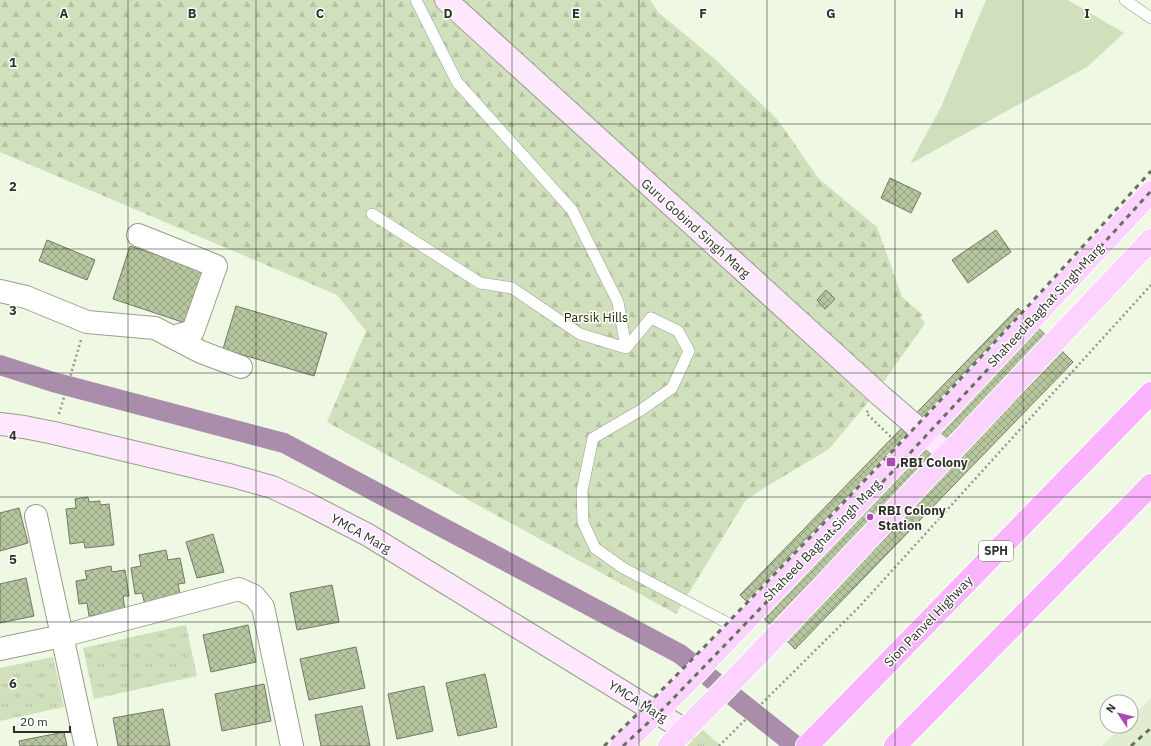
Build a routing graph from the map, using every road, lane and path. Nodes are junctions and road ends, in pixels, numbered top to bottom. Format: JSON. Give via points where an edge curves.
{"nodes":[{"id":1,"x":416,"y":0,"type":"edge"},
{"id":2,"x":446,"y":0,"type":"edge"},
{"id":3,"x":1125,"y":0,"type":"edge"},
{"id":4,"x":1151,"y":18,"type":"edge"},
{"id":5,"x":1151,"y":192,"type":"edge"},
{"id":6,"x":372,"y":214,"type":"dead end"},
{"id":7,"x":138,"y":235,"type":"dead end"},
{"id":8,"x":1151,"y":240,"type":"edge"},
{"id":9,"x":1151,"y":285,"type":"edge"},
{"id":10,"x":0,"y":291,"type":"edge"},
{"id":11,"x":172,"y":337,"type":"junction"},
{"id":12,"x":626,"y":348,"type":"junction"},
{"id":13,"x":77,"y":355,"type":"dead end"},
{"id":14,"x":241,"y":367,"type":"dead end"},
{"id":15,"x":1151,"y":393,"type":"edge"},
{"id":16,"x":59,"y":413,"type":"dead end"},
{"id":17,"x":866,"y":413,"type":"dead end"},
{"id":18,"x":0,"y":424,"type":"edge"},
{"id":19,"x":924,"y":434,"type":"junction"},
{"id":20,"x":892,"y":438,"type":"dead end"},
{"id":21,"x":948,"y":454,"type":"junction"},
{"id":22,"x":1151,"y":485,"type":"edge"},
{"id":23,"x":36,"y":516,"type":"dead end"},
{"id":24,"x":734,"y":632,"type":"junction"},
{"id":25,"x":62,"y":636,"type":"junction"},
{"id":26,"x":0,"y":650,"type":"edge"},
{"id":27,"x":656,"y":712,"type":"junction"},
{"id":28,"x":685,"y":730,"type":"junction"},
{"id":29,"x":86,"y":746,"type":"edge"},
{"id":30,"x":292,"y":746,"type":"edge"},
{"id":31,"x":621,"y":746,"type":"edge"},
{"id":32,"x":669,"y":746,"type":"edge"},
{"id":33,"x":718,"y":746,"type":"edge"},
{"id":34,"x":807,"y":746,"type":"edge"},
{"id":35,"x":896,"y":746,"type":"edge"}],
"edges":[{"from":1,"to":12,"type":"lane","via":[[457,82],[572,210],[618,302]]},
{"from":2,"to":19,"type":"main road","name":"Guru Gobind Singh Marg"},
{"from":3,"to":4,"type":"lane"},
{"from":5,"to":19,"type":"main road","name":"Shaheed Baghat Singh Marg"},
{"from":6,"to":12,"type":"lane","via":[[480,283],[512,288],[580,334]]},
{"from":7,"to":11,"type":"street","via":[[216,266],[193,331]]},
{"from":8,"to":21,"type":"main road"},
{"from":9,"to":33,"type":"path","via":[[859,607]]},
{"from":10,"to":11,"type":"street","via":[[26,297],[87,322],[155,328]]},
{"from":11,"to":14,"type":"street","via":[[201,352]]},
{"from":12,"to":24,"type":"lane","via":[[652,318],[678,330],[689,351],[672,388],[641,410],[593,438],[582,491],[583,522],[595,548],[623,568]]},
{"from":13,"to":16,"type":"path"},
{"from":15,"to":34,"type":"highway","name":"Sion Panvel Highway","number":"SPH"},
{"from":17,"to":20,"type":"path"},
{"from":18,"to":27,"type":"main road","name":"YMCA Marg","via":[[54,432],[272,487],[368,535]]},
{"from":19,"to":21,"type":"main road","name":"Guru Gobind Singh Marg"},
{"from":19,"to":24,"type":"main road","name":"Shaheed Baghat Singh Marg"},
{"from":21,"to":28,"type":"main road"},
{"from":22,"to":35,"type":"highway"},
{"from":23,"to":25,"type":"street"},
{"from":24,"to":27,"type":"main road","name":"Shaheed Baghat Singh Marg"},
{"from":25,"to":26,"type":"street"},
{"from":25,"to":29,"type":"street"},
{"from":25,"to":30,"type":"street","via":[[239,589],[254,596],[263,607]]},
{"from":27,"to":28,"type":"main road","name":"YMCA Marg"},
{"from":27,"to":31,"type":"main road","name":"Shaheed Baghat Singh Marg"},
{"from":28,"to":32,"type":"main road"}]}
